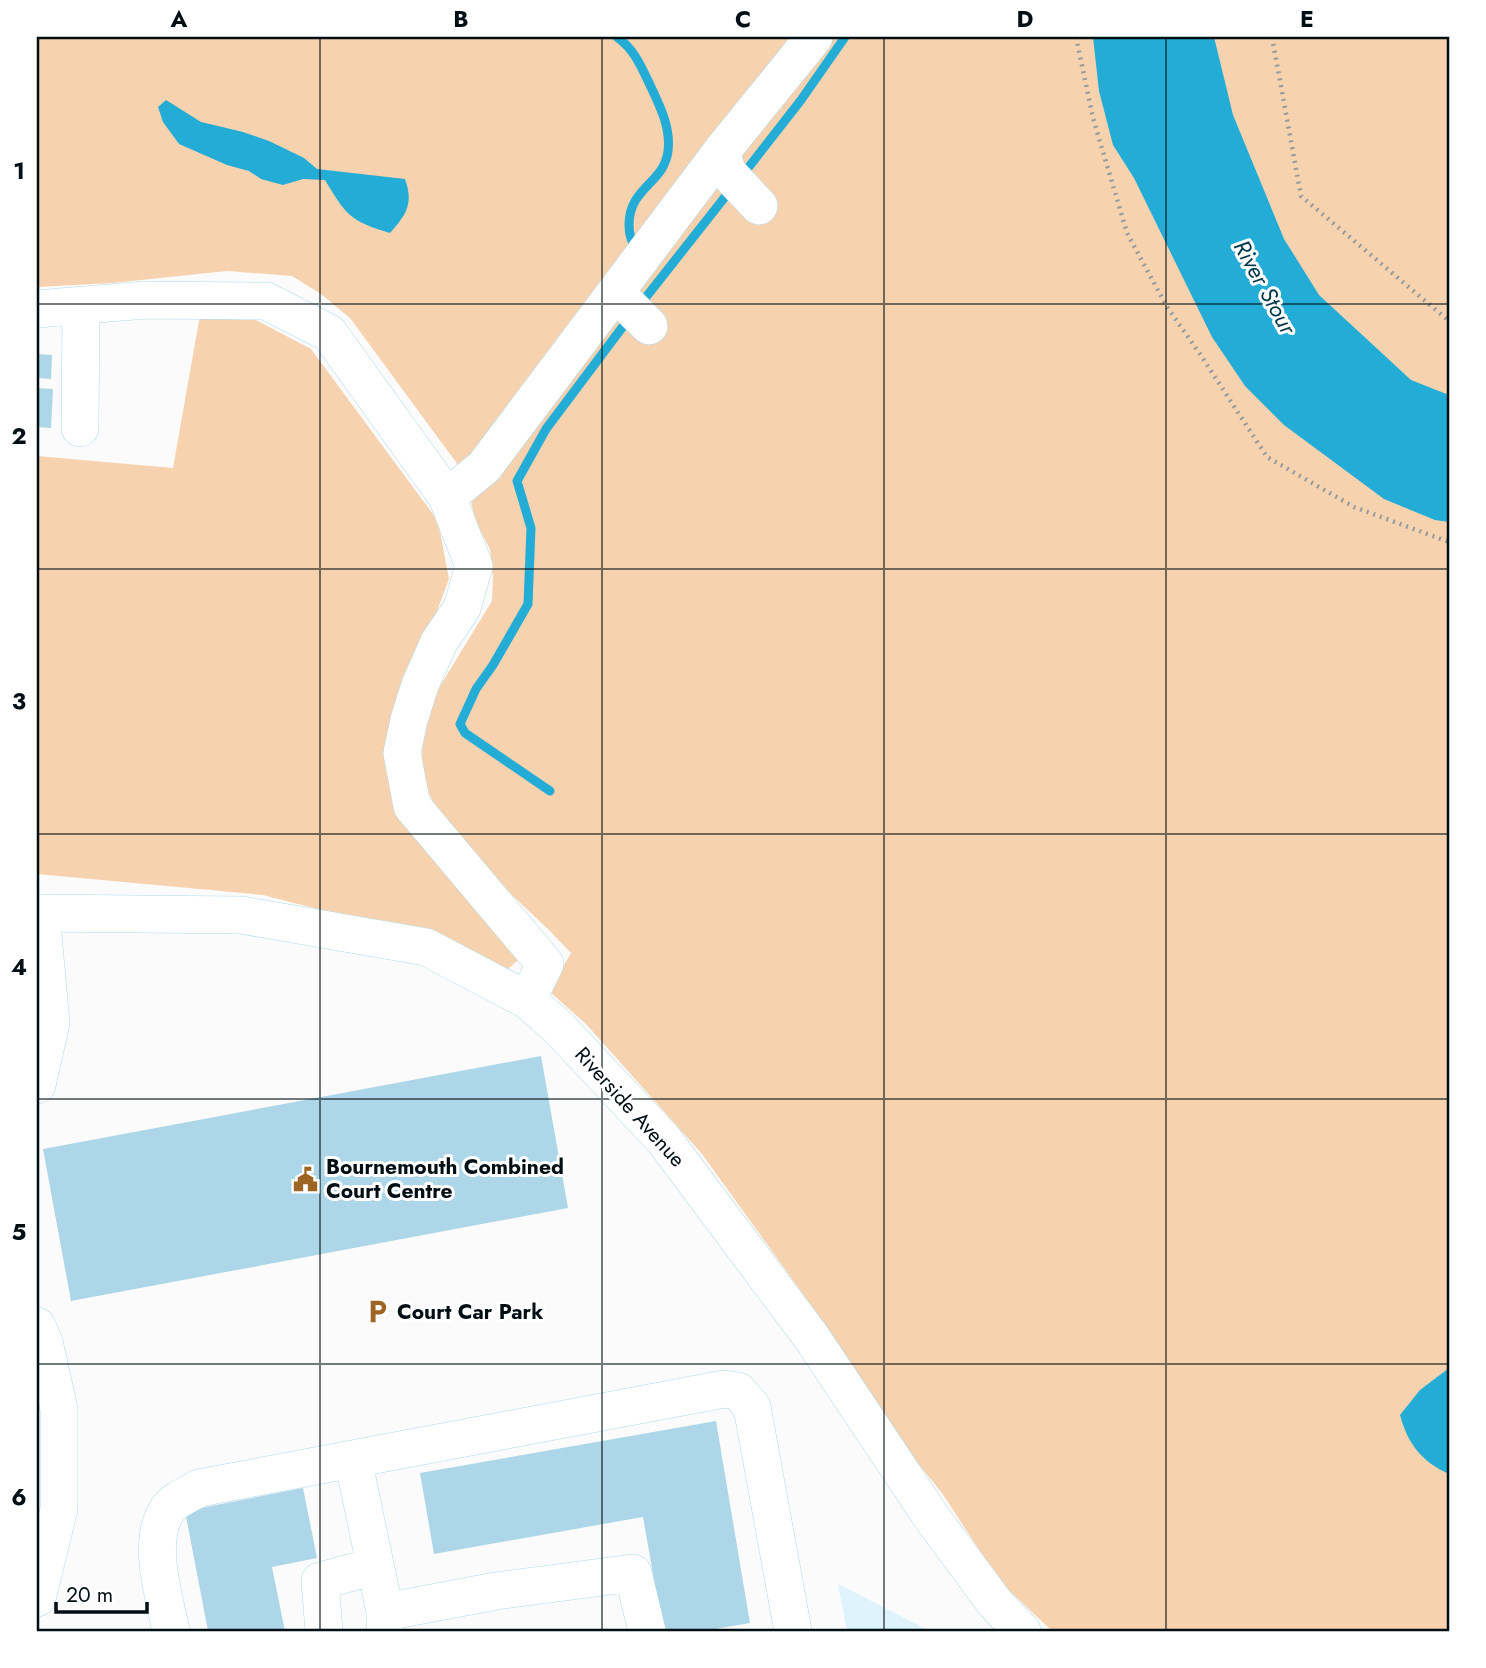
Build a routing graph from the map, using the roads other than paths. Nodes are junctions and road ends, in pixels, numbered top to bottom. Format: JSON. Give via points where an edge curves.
{"nodes":[{"id":1,"x":814,"y":37,"type":"edge"},
{"id":2,"x":721,"y":152,"type":"junction"},
{"id":3,"x":759,"y":205,"type":"dead end"},
{"id":4,"x":616,"y":293,"type":"junction"},
{"id":5,"x":80,"y":306,"type":"junction"},
{"id":6,"x":37,"y":309,"type":"edge"},
{"id":7,"x":649,"y":327,"type":"dead end"},
{"id":8,"x":80,"y":428,"type":"dead end"},
{"id":9,"x":447,"y":497,"type":"junction"},
{"id":10,"x":39,"y":913,"type":"edge"},
{"id":11,"x":527,"y":1000,"type":"junction"},
{"id":12,"x":37,"y":1085,"type":"edge"},
{"id":13,"x":37,"y":1326,"type":"edge"},
{"id":14,"x":353,"y":1459,"type":"junction"},
{"id":15,"x":375,"y":1566,"type":"junction"},
{"id":16,"x":37,"y":1598,"type":"edge"},
{"id":17,"x":385,"y":1622,"type":"edge"},
{"id":18,"x":171,"y":1631,"type":"edge"},
{"id":19,"x":324,"y":1631,"type":"edge"},
{"id":20,"x":646,"y":1631,"type":"edge"},
{"id":21,"x":793,"y":1631,"type":"edge"},
{"id":22,"x":1022,"y":1631,"type":"edge"}],
"edges":[{"from":1,"to":2,"type":"street"},
{"from":2,"to":3,"type":"street","via":[[728,173]]},
{"from":2,"to":4,"type":"street"},
{"from":4,"to":7,"type":"street"},
{"from":4,"to":9,"type":"street","via":[[484,467]]},
{"from":5,"to":6,"type":"street"},
{"from":5,"to":8,"type":"street"},
{"from":5,"to":9,"type":"street","via":[[145,300],[266,301],[330,333]]},
{"from":9,"to":11,"type":"street","via":[[474,566],[462,608],[439,642],[420,685],[402,753],[412,806],[545,964]]},
{"from":10,"to":11,"type":"street","name":"Riverside Avenue","via":[[241,915],[426,947]]},
{"from":10,"to":12,"type":"street","via":[[51,1023]]},
{"from":11,"to":22,"type":"street","name":"Riverside Avenue","via":[[664,1140],[812,1338],[932,1518],[995,1603]]},
{"from":13,"to":16,"type":"street","via":[[60,1409],[60,1509]]},
{"from":14,"to":15,"type":"street"},
{"from":14,"to":18,"type":"street","via":[[199,1488],[169,1507],[157,1531],[159,1571]]},
{"from":14,"to":21,"type":"street","via":[[724,1389],[738,1391],[752,1407]]},
{"from":15,"to":17,"type":"street"},
{"from":15,"to":19,"type":"street","via":[[320,1581]]},
{"from":17,"to":20,"type":"street","via":[[496,1591],[633,1573]]}]}
